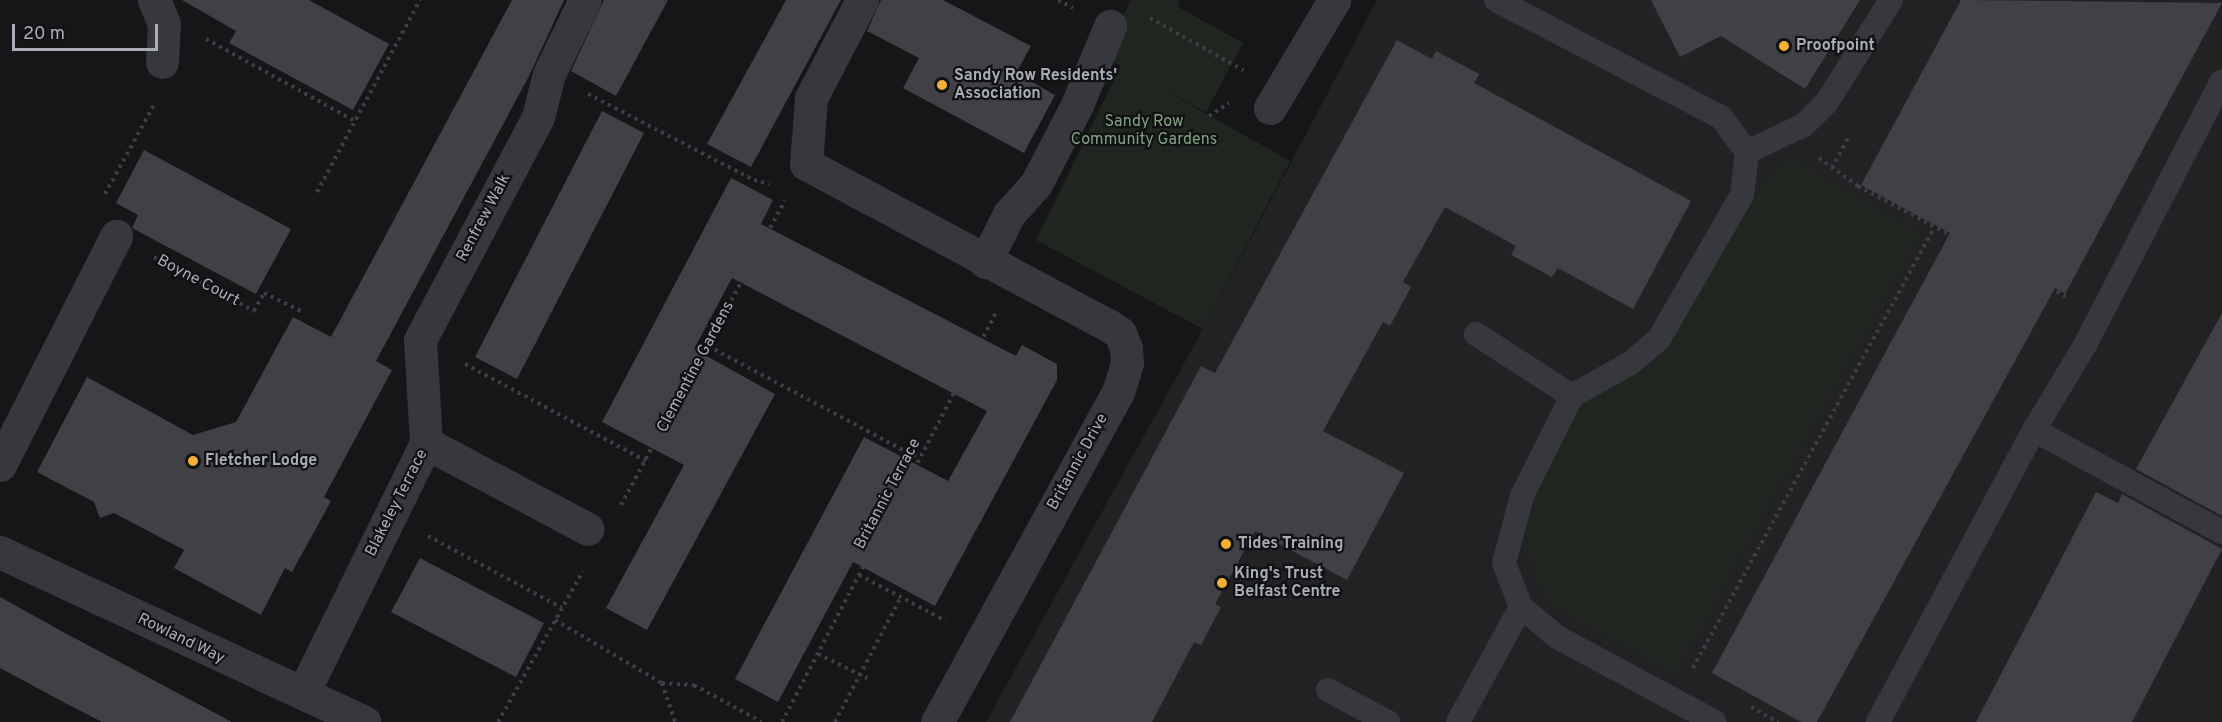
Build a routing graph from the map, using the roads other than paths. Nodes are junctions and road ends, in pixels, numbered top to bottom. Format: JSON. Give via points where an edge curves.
{"nodes":[{"id":1,"x":585,"y":0,"type":"edge"},
{"id":2,"x":862,"y":0,"type":"edge"},
{"id":3,"x":1334,"y":0,"type":"edge"},
{"id":4,"x":1496,"y":0,"type":"edge"},
{"id":5,"x":1891,"y":0,"type":"edge"},
{"id":6,"x":159,"y":12,"type":"edge"},
{"id":7,"x":1110,"y":26,"type":"dead end"},
{"id":8,"x":162,"y":62,"type":"road end"},
{"id":9,"x":2222,"y":81,"type":"edge"},
{"id":10,"x":1275,"y":100,"type":"road end"},
{"id":11,"x":1747,"y":152,"type":"junction"},
{"id":12,"x":116,"y":236,"type":"road end"},
{"id":13,"x":985,"y":262,"type":"junction"},
{"id":14,"x":1476,"y":334,"type":"dead end"},
{"id":15,"x":1572,"y":396,"type":"junction"},
{"id":16,"x":2034,"y":430,"type":"junction"},
{"id":17,"x":426,"y":443,"type":"junction"},
{"id":18,"x":0,"y":465,"type":"edge"},
{"id":19,"x":588,"y":529,"type":"dead end"},
{"id":20,"x":2222,"y":532,"type":"edge"},
{"id":21,"x":0,"y":552,"type":"edge"},
{"id":22,"x":1521,"y":607,"type":"junction"},
{"id":23,"x":1328,"y":690,"type":"dead end"},
{"id":24,"x":303,"y":693,"type":"junction"},
{"id":25,"x":364,"y":722,"type":"edge"},
{"id":26,"x":937,"y":722,"type":"edge"},
{"id":27,"x":1388,"y":722,"type":"edge"},
{"id":28,"x":1458,"y":722,"type":"edge"},
{"id":29,"x":1715,"y":722,"type":"edge"},
{"id":30,"x":1878,"y":722,"type":"edge"}],
"edges":[{"from":1,"to":17,"type":"street","name":"Renfrew Walk","via":[[549,74],[538,117],[420,340]]},
{"from":2,"to":13,"type":"street","name":"Britannic Drive","via":[[811,98],[798,177]]},
{"from":3,"to":10,"type":"street"},
{"from":4,"to":11,"type":"lane","via":[[1721,117]]},
{"from":5,"to":11,"type":"lane","via":[[1827,102],[1804,125]]},
{"from":6,"to":8,"type":"street"},
{"from":7,"to":13,"type":"street","via":[[1077,105],[1036,184],[1010,214]]},
{"from":9,"to":16,"type":"lane","via":[[2100,314]]},
{"from":11,"to":15,"type":"lane","via":[[1742,195],[1659,339],[1629,364]]},
{"from":12,"to":18,"type":"street"},
{"from":13,"to":26,"type":"street","name":"Britannic Drive","via":[[1120,333],[1127,363],[1119,390]]},
{"from":14,"to":15,"type":"lane"},
{"from":15,"to":22,"type":"lane","via":[[1522,496],[1504,563]]},
{"from":16,"to":20,"type":"lane"},
{"from":16,"to":30,"type":"lane"},
{"from":17,"to":19,"type":"street","name":"Blakeley Terrace"},
{"from":17,"to":24,"type":"street","name":"Blakeley Terrace"},
{"from":21,"to":24,"type":"street","name":"Rowland Way"},
{"from":22,"to":28,"type":"lane"},
{"from":22,"to":29,"type":"lane","via":[[1557,637]]},
{"from":23,"to":27,"type":"lane"},
{"from":24,"to":25,"type":"street","name":"Rowland Way"}]}
